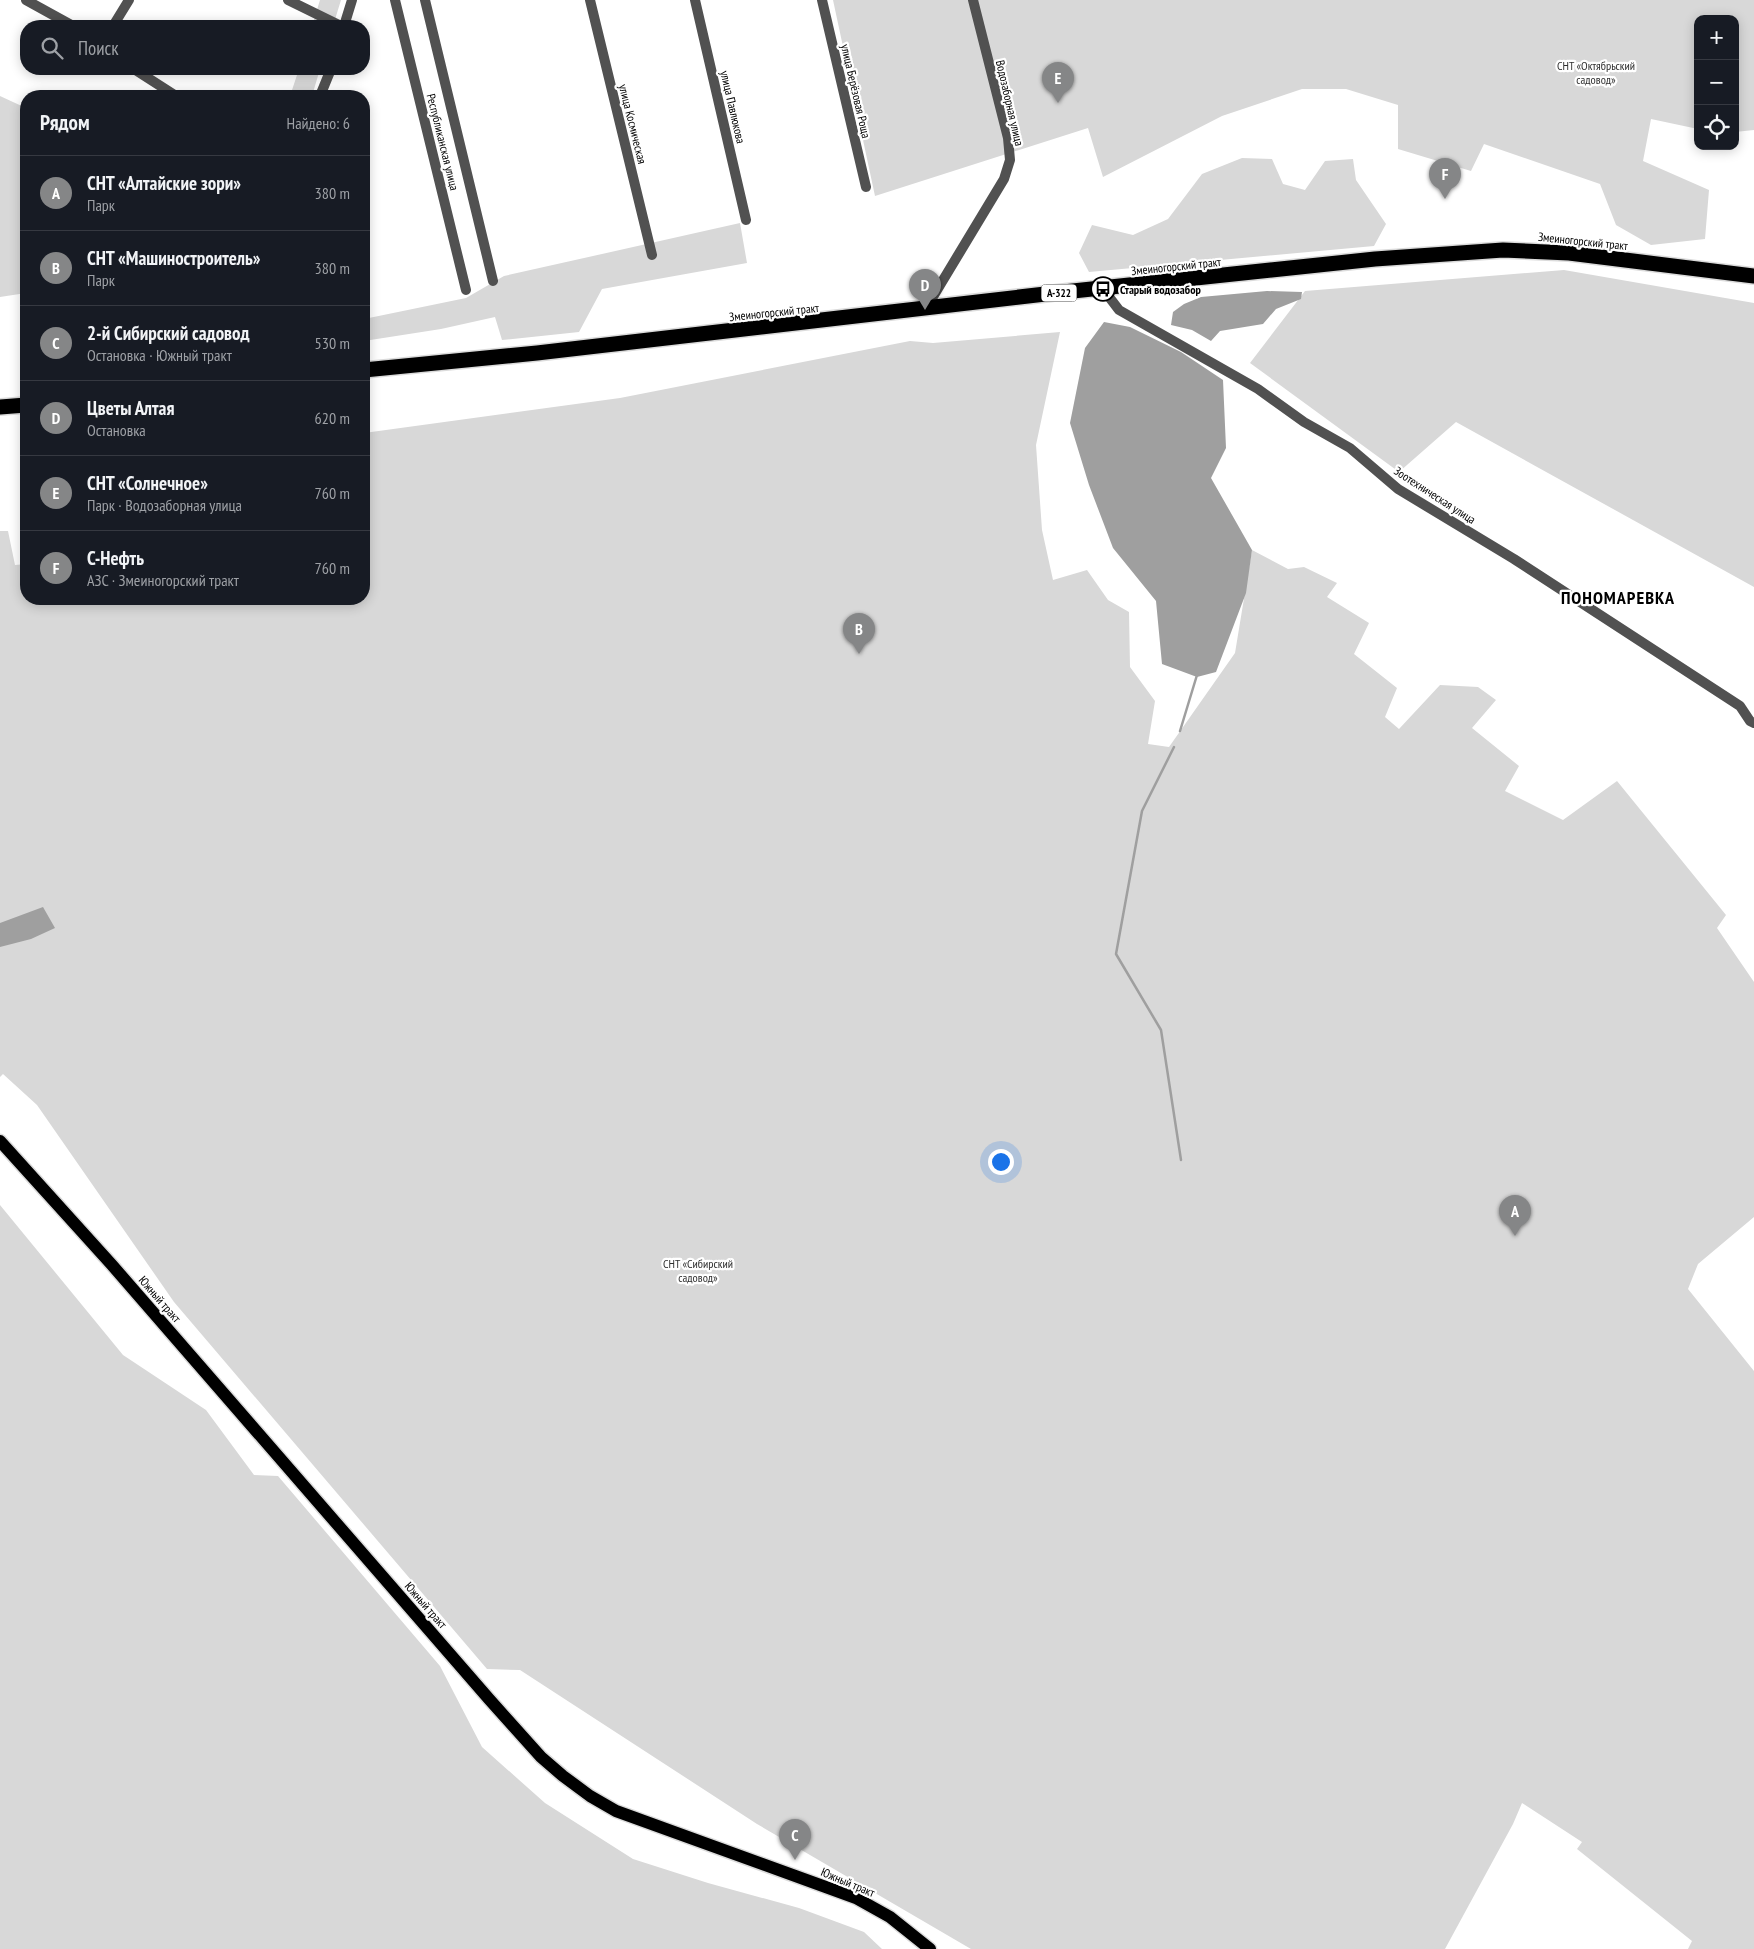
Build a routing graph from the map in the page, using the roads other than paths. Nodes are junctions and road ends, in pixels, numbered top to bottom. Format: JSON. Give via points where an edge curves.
{"nodes":[{"id":1,"x":26,"y":0,"type":"edge"},
{"id":2,"x":130,"y":0,"type":"edge"},
{"id":3,"x":288,"y":0,"type":"edge"},
{"id":4,"x":352,"y":0,"type":"edge"},
{"id":5,"x":395,"y":0,"type":"edge"},
{"id":6,"x":425,"y":0,"type":"edge"},
{"id":7,"x":590,"y":0,"type":"edge"},
{"id":8,"x":695,"y":0,"type":"edge"},
{"id":9,"x":822,"y":0,"type":"edge"},
{"id":10,"x":973,"y":0,"type":"edge"},
{"id":11,"x":62,"y":20,"type":"edge"},
{"id":12,"x":117,"y":20,"type":"edge"},
{"id":13,"x":326,"y":20,"type":"edge"},
{"id":14,"x":344,"y":20,"type":"edge"},
{"id":15,"x":143,"y":75,"type":"edge"},
{"id":16,"x":329,"y":75,"type":"edge"},
{"id":17,"x":167,"y":90,"type":"edge"},
{"id":18,"x":322,"y":90,"type":"edge"},
{"id":19,"x":866,"y":187,"type":"dead end"},
{"id":20,"x":746,"y":220,"type":"dead end"},
{"id":21,"x":652,"y":255,"type":"dead end"},
{"id":22,"x":1754,"y":276,"type":"edge"},
{"id":23,"x":493,"y":281,"type":"dead end"},
{"id":24,"x":1103,"y":289,"type":"junction"},
{"id":25,"x":466,"y":290,"type":"dead end"},
{"id":26,"x":925,"y":310,"type":"junction"},
{"id":27,"x":370,"y":369,"type":"edge"},
{"id":28,"x":20,"y":405,"type":"edge"},
{"id":29,"x":0,"y":407,"type":"edge"},
{"id":30,"x":1754,"y":723,"type":"edge"},
{"id":31,"x":0,"y":1141,"type":"edge"},
{"id":32,"x":930,"y":1949,"type":"edge"}],
"edges":[{"from":1,"to":11,"type":"street"},
{"from":2,"to":12,"type":"street"},
{"from":3,"to":13,"type":"street"},
{"from":4,"to":14,"type":"street"},
{"from":5,"to":25,"type":"street","name":"Республиканская улица"},
{"from":6,"to":23,"type":"street","name":"Республиканская улица"},
{"from":7,"to":21,"type":"street","name":"улица Космическая"},
{"from":8,"to":20,"type":"street","name":"улица Павлюкова"},
{"from":9,"to":19,"type":"street","name":"улица Берёзовая Роща"},
{"from":10,"to":26,"type":"street","name":"Водозаборная улица","via":[[1008,138],[1010,160],[1004,179]]},
{"from":15,"to":17,"type":"street"},
{"from":16,"to":18,"type":"street"},
{"from":22,"to":24,"type":"highway","name":"Змеиногорский тракт","number":"А-322","via":[[1569,253],[1503,250],[1375,259]]},
{"from":24,"to":26,"type":"highway","name":"Змеиногорский тракт","number":"А-322"},
{"from":24,"to":30,"type":"street","name":"Зоотехническая улица","via":[[1120,310],[1258,389],[1304,422],[1350,448],[1398,489],[1645,643],[1740,706]]},
{"from":26,"to":27,"type":"highway","name":"Змеиногорский тракт","number":"А-322"},
{"from":28,"to":29,"type":"highway"},
{"from":31,"to":32,"type":"main road","name":"Южный тракт","via":[[541,1757],[590,1796],[616,1811],[856,1898],[890,1916]]}]}
